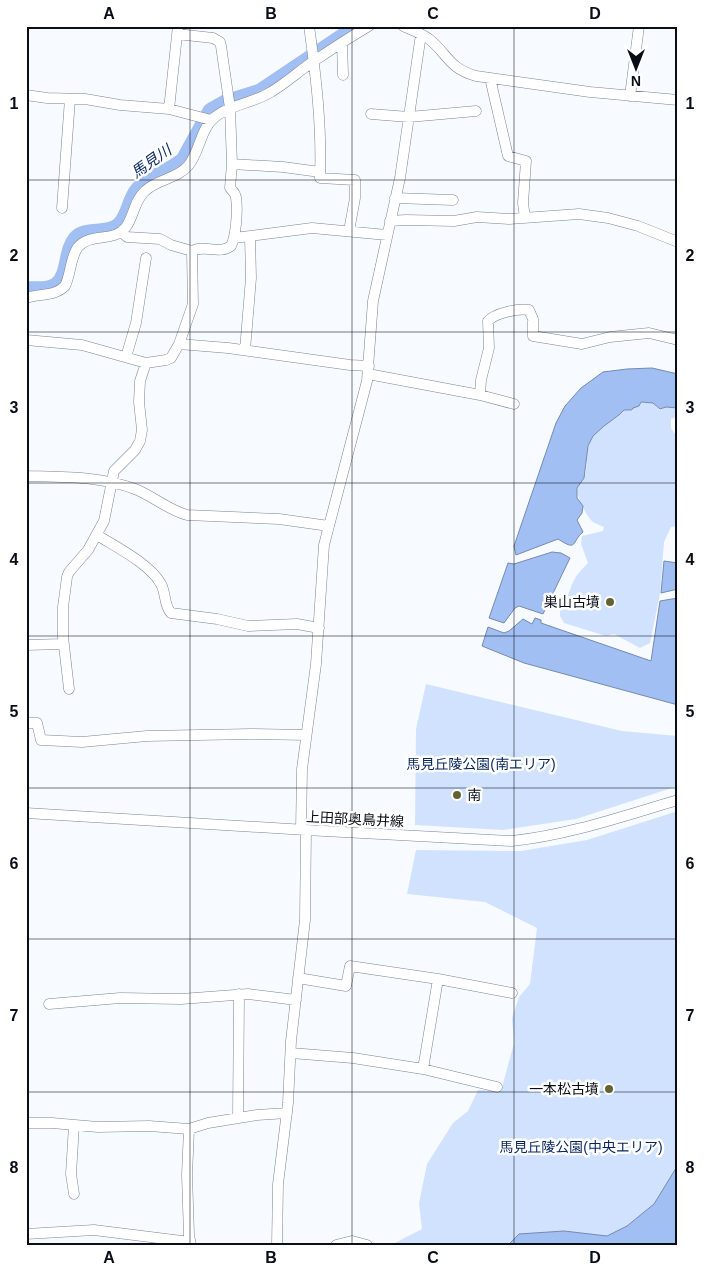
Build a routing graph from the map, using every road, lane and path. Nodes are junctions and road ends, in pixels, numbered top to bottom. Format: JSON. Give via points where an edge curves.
{"nodes":[{"id":1,"x":309,"y":26,"type":"edge"},
{"id":2,"x":369,"y":26,"type":"edge"},
{"id":3,"x":403,"y":26,"type":"edge"},
{"id":4,"x":639,"y":26,"type":"edge"},
{"id":5,"x":178,"y":30,"type":"edge"},
{"id":6,"x":421,"y":34,"type":"junction"},
{"id":7,"x":342,"y":43,"type":"junction"},
{"id":8,"x":314,"y":56,"type":"junction"},
{"id":9,"x":343,"y":75,"type":"dead end"},
{"id":10,"x":490,"y":78,"type":"junction"},
{"id":11,"x":26,"y":95,"type":"edge"},
{"id":12,"x":630,"y":96,"type":"junction"},
{"id":13,"x":70,"y":99,"type":"junction"},
{"id":14,"x":678,"y":100,"type":"edge"},
{"id":15,"x":229,"y":104,"type":"junction"},
{"id":16,"x":169,"y":109,"type":"junction"},
{"id":17,"x":476,"y":111,"type":"dead end"},
{"id":18,"x":371,"y":114,"type":"dead end"},
{"id":19,"x":409,"y":117,"type":"junction"},
{"id":20,"x":206,"y":119,"type":"junction"},
{"id":21,"x":232,"y":164,"type":"junction"},
{"id":22,"x":320,"y":172,"type":"junction"},
{"id":23,"x":395,"y":198,"type":"junction"},
{"id":24,"x":454,"y":200,"type":"dead end"},
{"id":25,"x":62,"y":208,"type":"dead end"},
{"id":26,"x":525,"y":218,"type":"junction"},
{"id":27,"x":390,"y":222,"type":"junction"},
{"id":28,"x":349,"y":231,"type":"junction"},
{"id":29,"x":120,"y":232,"type":"junction"},
{"id":30,"x":387,"y":235,"type":"junction"},
{"id":31,"x":250,"y":237,"type":"junction"},
{"id":32,"x":234,"y":238,"type":"junction"},
{"id":33,"x":678,"y":242,"type":"edge"},
{"id":34,"x":192,"y":251,"type":"junction"},
{"id":35,"x":146,"y":258,"type":"dead end"},
{"id":36,"x":26,"y":298,"type":"edge"},
{"id":37,"x":26,"y":340,"type":"edge"},
{"id":38,"x":678,"y":340,"type":"edge"},
{"id":39,"x":179,"y":344,"type":"junction"},
{"id":40,"x":245,"y":350,"type":"junction"},
{"id":41,"x":126,"y":357,"type":"junction"},
{"id":42,"x":146,"y":363,"type":"junction"},
{"id":43,"x":368,"y":370,"type":"junction"},
{"id":44,"x":480,"y":395,"type":"junction"},
{"id":45,"x":514,"y":404,"type":"dead end"},
{"id":46,"x":26,"y":476,"type":"edge"},
{"id":47,"x":112,"y":483,"type":"junction"},
{"id":48,"x":329,"y":526,"type":"junction"},
{"id":49,"x":97,"y":535,"type":"junction"},
{"id":50,"x":319,"y":628,"type":"junction"},
{"id":51,"x":63,"y":644,"type":"junction"},
{"id":52,"x":26,"y":645,"type":"edge"},
{"id":53,"x":69,"y":689,"type":"dead end"},
{"id":54,"x":26,"y":723,"type":"edge"},
{"id":55,"x":306,"y":736,"type":"junction"},
{"id":56,"x":678,"y":800,"type":"edge"},
{"id":57,"x":26,"y":813,"type":"edge"},
{"id":58,"x":303,"y":830,"type":"junction"},
{"id":59,"x":298,"y":978,"type":"junction"},
{"id":60,"x":438,"y":979,"type":"junction"},
{"id":61,"x":512,"y":993,"type":"dead end"},
{"id":62,"x":238,"y":994,"type":"junction"},
{"id":63,"x":296,"y":1000,"type":"junction"},
{"id":64,"x":48,"y":1004,"type":"dead end"},
{"id":65,"x":291,"y":1053,"type":"junction"},
{"id":66,"x":424,"y":1068,"type":"junction"},
{"id":67,"x":497,"y":1087,"type":"dead end"},
{"id":68,"x":287,"y":1113,"type":"junction"},
{"id":69,"x":238,"y":1118,"type":"junction"},
{"id":70,"x":26,"y":1123,"type":"edge"},
{"id":71,"x":74,"y":1125,"type":"junction"},
{"id":72,"x":189,"y":1129,"type":"junction"},
{"id":73,"x":74,"y":1194,"type":"dead end"},
{"id":74,"x":26,"y":1234,"type":"edge"},
{"id":75,"x":191,"y":1244,"type":"edge"},
{"id":76,"x":277,"y":1245,"type":"edge"},
{"id":77,"x":336,"y":1245,"type":"edge"},
{"id":78,"x":367,"y":1245,"type":"edge"}],
"edges":[{"from":1,"to":8,"type":"street"},
{"from":2,"to":7,"type":"street"},
{"from":3,"to":6,"type":"street"},
{"from":4,"to":12,"type":"street"},
{"from":5,"to":15,"type":"street","via":[[220,42]]},
{"from":5,"to":16,"type":"street"},
{"from":6,"to":10,"type":"street","via":[[460,70]]},
{"from":6,"to":19,"type":"street"},
{"from":7,"to":8,"type":"street"},
{"from":7,"to":9,"type":"street"},
{"from":8,"to":15,"type":"street","via":[[264,96]]},
{"from":8,"to":22,"type":"street"},
{"from":10,"to":12,"type":"street"},
{"from":10,"to":26,"type":"street","via":[[508,156],[526,161]]},
{"from":11,"to":13,"type":"street"},
{"from":12,"to":14,"type":"street"},
{"from":13,"to":16,"type":"street"},
{"from":13,"to":25,"type":"street"},
{"from":15,"to":20,"type":"street","via":[[216,116]]},
{"from":15,"to":21,"type":"street"},
{"from":16,"to":20,"type":"street"},
{"from":17,"to":19,"type":"street"},
{"from":18,"to":19,"type":"street"},
{"from":19,"to":23,"type":"street"},
{"from":20,"to":29,"type":"street","via":[[189,165],[146,190]]},
{"from":21,"to":22,"type":"street"},
{"from":21,"to":32,"type":"street","via":[[230,188],[236,199]]},
{"from":22,"to":28,"type":"street","via":[[320,178],[355,180]]},
{"from":23,"to":24,"type":"street"},
{"from":23,"to":27,"type":"street"},
{"from":26,"to":27,"type":"street"},
{"from":26,"to":33,"type":"street","via":[[571,214],[598,216],[638,226]]},
{"from":27,"to":30,"type":"street"},
{"from":28,"to":30,"type":"street"},
{"from":28,"to":31,"type":"street","via":[[312,228]]},
{"from":29,"to":34,"type":"street","via":[[127,237],[160,239],[171,246]]},
{"from":29,"to":36,"type":"street","via":[[111,237],[88,240],[79,246],[68,281],[60,291]]},
{"from":30,"to":43,"type":"street","via":[[373,301]]},
{"from":31,"to":32,"type":"street"},
{"from":31,"to":40,"type":"street","via":[[251,287]]},
{"from":32,"to":34,"type":"street","via":[[228,249]]},
{"from":34,"to":39,"type":"street","via":[[193,304]]},
{"from":35,"to":41,"type":"street","via":[[136,323]]},
{"from":37,"to":41,"type":"street","via":[[82,346]]},
{"from":38,"to":44,"type":"street","via":[[644,333],[588,343],[569,343],[533,336],[533,319],[529,310],[494,316],[488,321],[489,348]]},
{"from":39,"to":40,"type":"street"},
{"from":39,"to":42,"type":"street","via":[[171,358]]},
{"from":40,"to":43,"type":"street"},
{"from":41,"to":42,"type":"street"},
{"from":42,"to":47,"type":"street","via":[[140,381],[140,442],[114,471]]},
{"from":43,"to":44,"type":"street"},
{"from":43,"to":48,"type":"street","via":[[366,389]]},
{"from":44,"to":45,"type":"street"},
{"from":46,"to":47,"type":"street","via":[[85,478]]},
{"from":47,"to":48,"type":"street","via":[[136,489],[188,515],[279,519]]},
{"from":47,"to":49,"type":"street","via":[[104,521]]},
{"from":48,"to":50,"type":"street","via":[[323,555]]},
{"from":49,"to":50,"type":"street","via":[[145,567],[157,579],[170,613],[248,626],[297,624]]},
{"from":49,"to":51,"type":"street","via":[[67,578]]},
{"from":50,"to":55,"type":"street"},
{"from":51,"to":52,"type":"street"},
{"from":51,"to":53,"type":"street"},
{"from":54,"to":55,"type":"street","via":[[37,723],[41,740],[71,742],[147,736]]},
{"from":55,"to":58,"type":"street","via":[[302,769]]},
{"from":56,"to":58,"type":"street","name":"上田部奥鳥井線","via":[[582,828],[512,840]]},
{"from":57,"to":58,"type":"street","name":"上田部奥鳥井線"},
{"from":58,"to":59,"type":"street","via":[[306,911]]},
{"from":59,"to":60,"type":"street","via":[[346,986],[350,966]]},
{"from":59,"to":63,"type":"street"},
{"from":60,"to":61,"type":"street"},
{"from":60,"to":66,"type":"street"},
{"from":62,"to":63,"type":"street"},
{"from":62,"to":64,"type":"street"},
{"from":62,"to":69,"type":"street"},
{"from":63,"to":65,"type":"street"},
{"from":65,"to":66,"type":"street"},
{"from":65,"to":68,"type":"street"},
{"from":66,"to":67,"type":"street"},
{"from":68,"to":69,"type":"street"},
{"from":68,"to":76,"type":"street","via":[[277,1196]]},
{"from":69,"to":72,"type":"street"},
{"from":70,"to":71,"type":"street"},
{"from":71,"to":72,"type":"street"},
{"from":71,"to":73,"type":"street","via":[[71,1174]]},
{"from":72,"to":75,"type":"street","via":[[187,1175]]},
{"from":74,"to":75,"type":"street","via":[[94,1230]]},
{"from":77,"to":78,"type":"street","via":[[352,1241]]}]}
